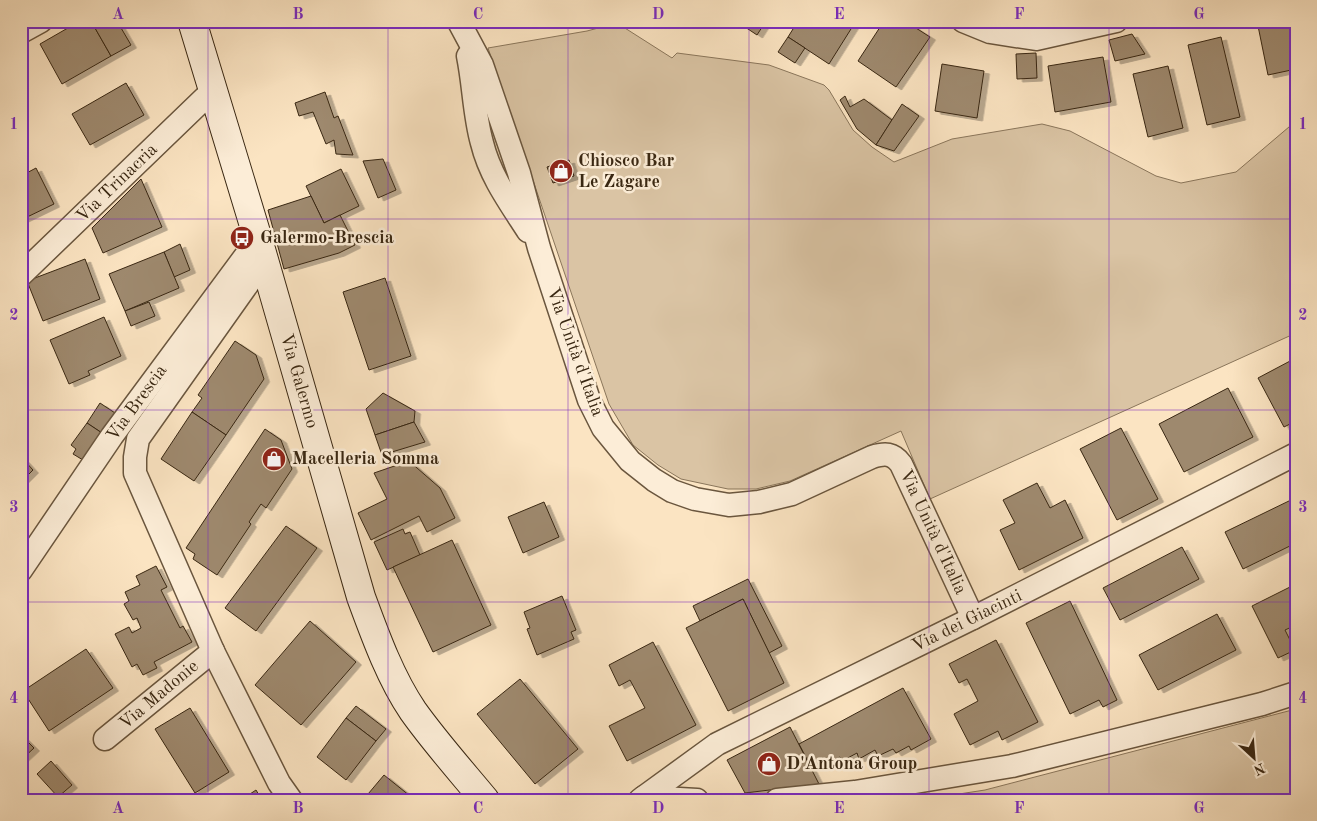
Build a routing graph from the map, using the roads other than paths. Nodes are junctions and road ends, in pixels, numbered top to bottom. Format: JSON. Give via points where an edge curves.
{"nodes":[{"id":1,"x":41,"y":21,"type":"edge"},
{"id":2,"x":192,"y":21,"type":"edge"},
{"id":3,"x":963,"y":21,"type":"edge"},
{"id":4,"x":1116,"y":21,"type":"edge"},
{"id":5,"x":459,"y":22,"type":"edge"},
{"id":6,"x":21,"y":32,"type":"edge"},
{"id":7,"x":213,"y":90,"type":"junction"},
{"id":8,"x":519,"y":173,"type":"junction"},
{"id":9,"x":498,"y":184,"type":"junction"},
{"id":10,"x":539,"y":248,"type":"junction"},
{"id":11,"x":261,"y":250,"type":"junction"},
{"id":12,"x":21,"y":275,"type":"edge"},
{"id":13,"x":1296,"y":454,"type":"edge"},
{"id":14,"x":21,"y":570,"type":"edge"},
{"id":15,"x":973,"y":618,"type":"junction"},
{"id":16,"x":212,"y":650,"type":"junction"},
{"id":17,"x":1296,"y":693,"type":"edge"},
{"id":18,"x":105,"y":739,"type":"dead end"},
{"id":19,"x":642,"y":798,"type":"edge"},
{"id":20,"x":291,"y":800,"type":"edge"},
{"id":21,"x":486,"y":800,"type":"edge"},
{"id":22,"x":697,"y":800,"type":"edge"},
{"id":23,"x":777,"y":800,"type":"edge"}],
"edges":[{"from":1,"to":6,"type":"street"},
{"from":2,"to":7,"type":"main road","name":"Via Galermo"},
{"from":3,"to":4,"type":"street","via":[[990,32],[1036,39]]},
{"from":5,"to":8,"type":"street","via":[[482,64]]},
{"from":5,"to":9,"type":"street","via":[[472,73],[482,143]]},
{"from":7,"to":11,"type":"main road","name":"Via Galermo"},
{"from":7,"to":12,"type":"street","name":"Via Trinacria"},
{"from":8,"to":9,"type":"street","via":[[516,182],[507,186]]},
{"from":8,"to":10,"type":"street"},
{"from":9,"to":10,"type":"street"},
{"from":10,"to":15,"type":"street","name":"Via Unità d'Italia","via":[[589,400],[603,428],[630,460],[672,491],[729,505],[792,494],[872,457],[890,454],[901,464]]},
{"from":11,"to":14,"type":"street","name":"Via Brescia","via":[[112,436]]},
{"from":11,"to":16,"type":"street","via":[[138,439],[135,457],[135,474]]},
{"from":11,"to":21,"type":"main road","name":"Via Galermo","via":[[349,559],[377,639],[413,711]]},
{"from":13,"to":15,"type":"street","name":"Via dei Giacinti"},
{"from":15,"to":19,"type":"street","name":"Via dei Giacinti","via":[[717,744]]},
{"from":16,"to":18,"type":"street","name":"Via Madonie"},
{"from":16,"to":20,"type":"street","via":[[279,783]]},
{"from":17,"to":23,"type":"street","via":[[1012,766],[855,792]]},
{"from":19,"to":22,"type":"street","name":"Via dei Giacinti"}]}
